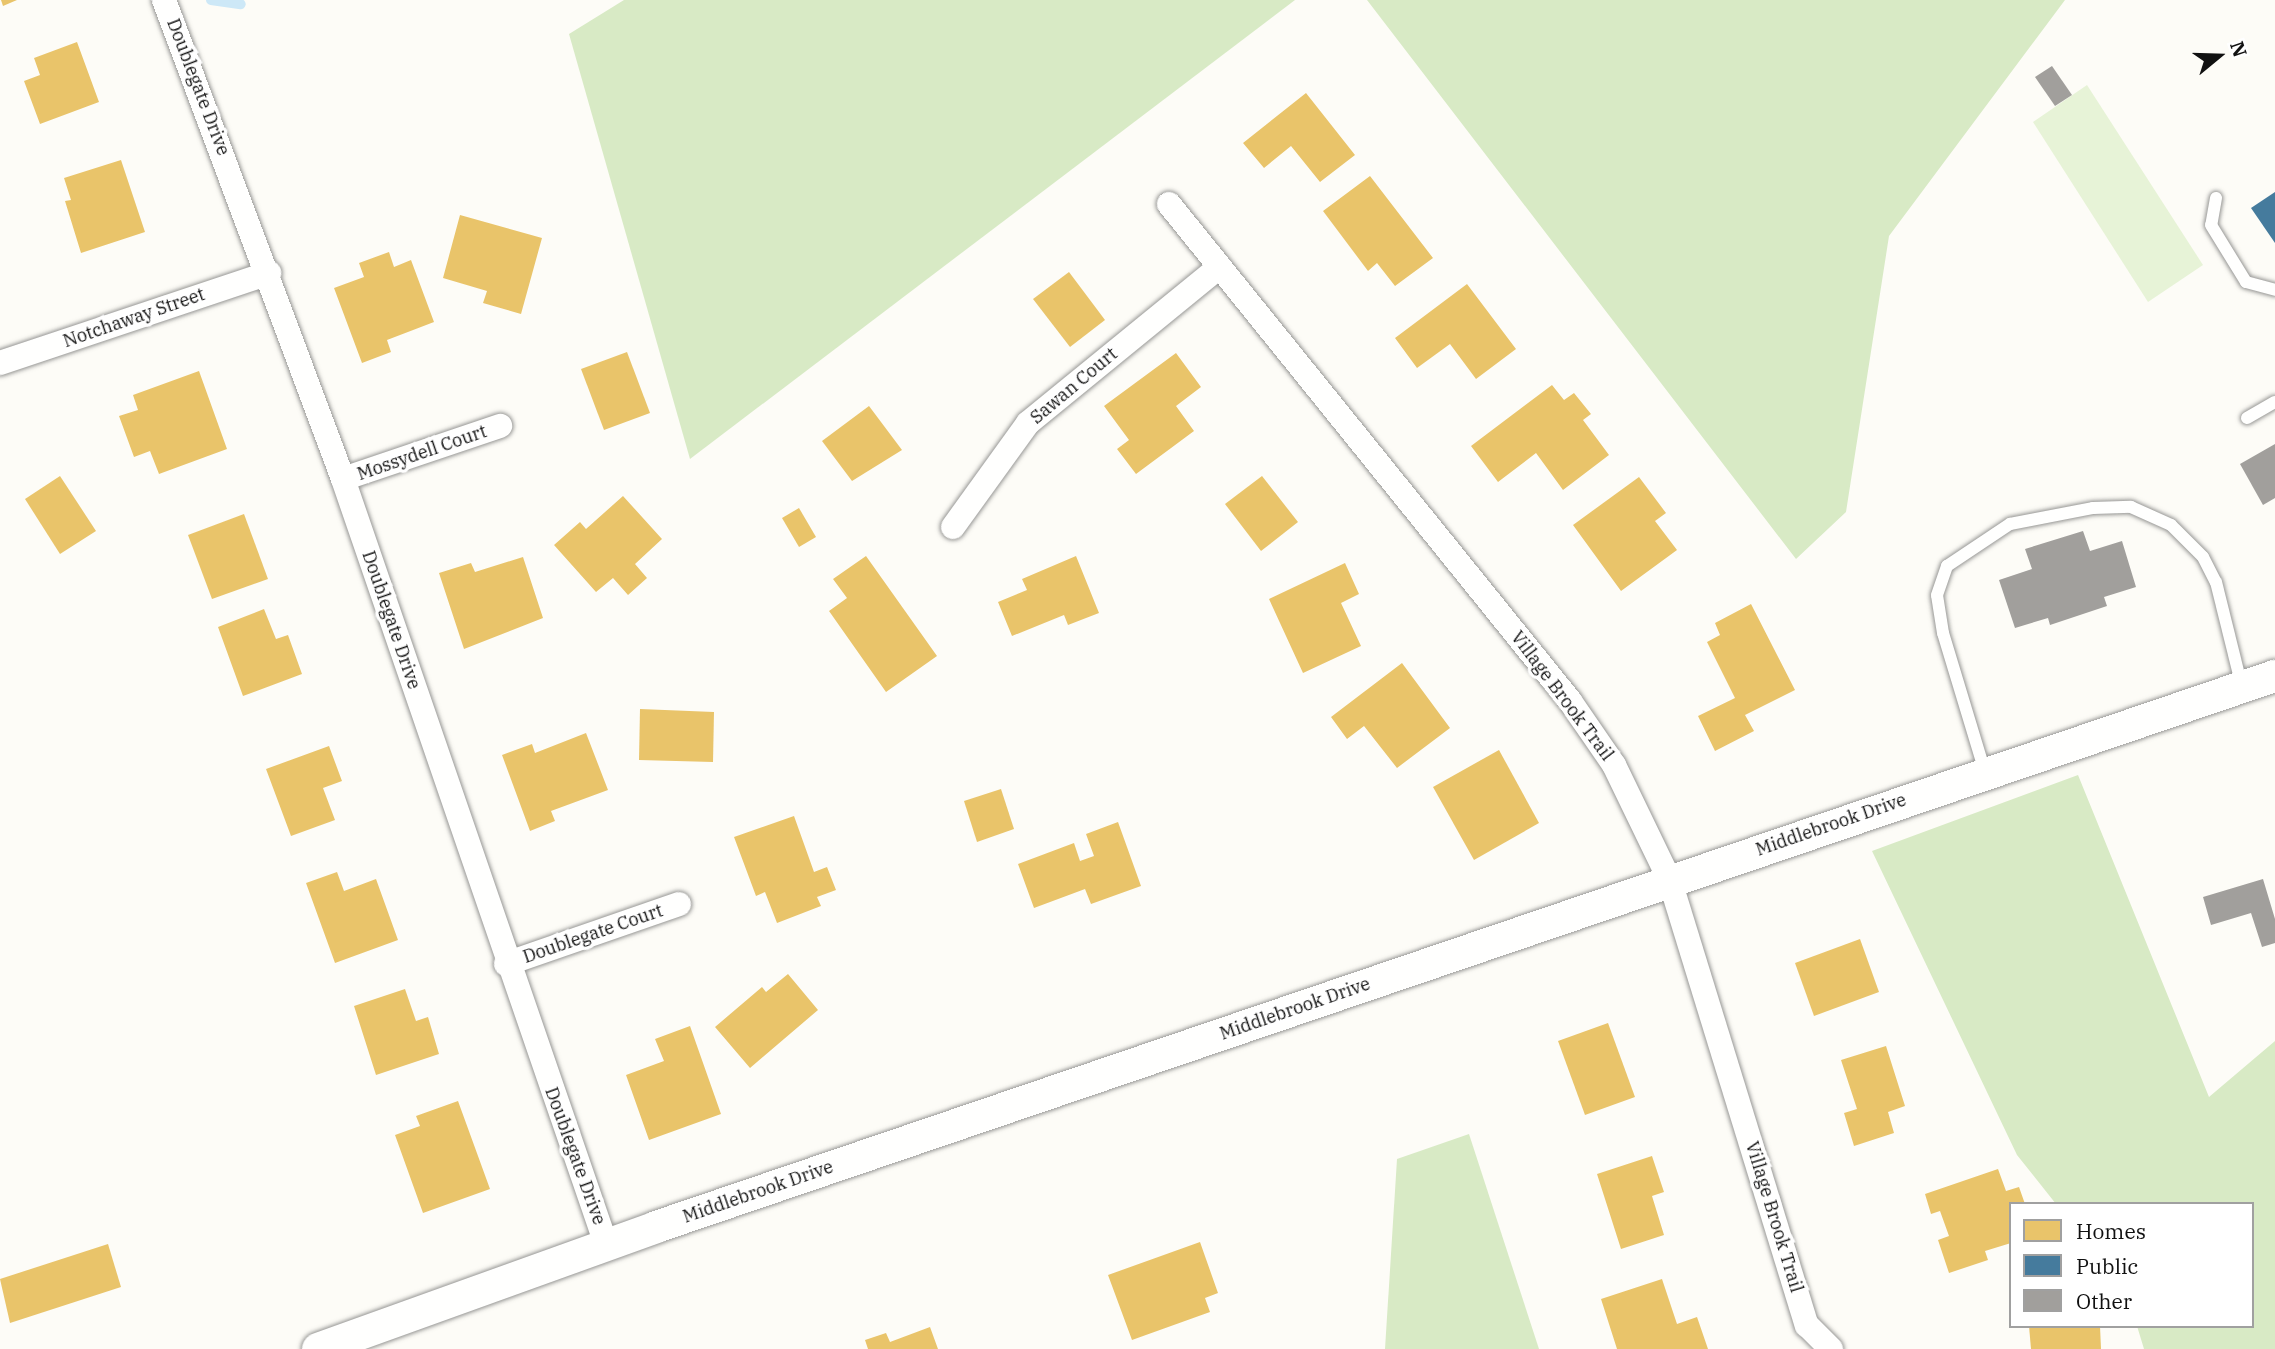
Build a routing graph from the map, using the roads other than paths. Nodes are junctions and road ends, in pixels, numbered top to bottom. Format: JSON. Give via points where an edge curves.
{"nodes":[{"id":1,"x":164,"y":0,"type":"edge"},
{"id":2,"x":2216,"y":198,"type":"dead end"},
{"id":3,"x":1169,"y":204,"type":"dead end"},
{"id":4,"x":1219,"y":267,"type":"junction"},
{"id":5,"x":269,"y":273,"type":"junction"},
{"id":6,"x":2275,"y":290,"type":"edge"},
{"id":7,"x":0,"y":363,"type":"edge"},
{"id":8,"x":2275,"y":402,"type":"edge"},
{"id":9,"x":2247,"y":418,"type":"dead end"},
{"id":10,"x":500,"y":426,"type":"dead end"},
{"id":11,"x":344,"y":479,"type":"junction"},
{"id":12,"x":953,"y":527,"type":"dead end"},
{"id":13,"x":2275,"y":676,"type":"edge"},
{"id":14,"x":2242,"y":687,"type":"junction"},
{"id":15,"x":1985,"y":772,"type":"junction"},
{"id":16,"x":1670,"y":881,"type":"junction"},
{"id":17,"x":679,"y":904,"type":"dead end"},
{"id":18,"x":506,"y":964,"type":"junction"},
{"id":19,"x":606,"y":1244,"type":"junction"},
{"id":20,"x":318,"y":1349,"type":"edge"},
{"id":21,"x":1831,"y":1349,"type":"edge"}],
"edges":[{"from":1,"to":5,"type":"street","name":"Doublegate Drive"},
{"from":2,"to":6,"type":"lane","via":[[2211,225],[2246,282]]},
{"from":3,"to":4,"type":"street","name":"Village Brook Trail"},
{"from":4,"to":12,"type":"street","name":"Sawan Court","via":[[1028,424]]},
{"from":4,"to":16,"type":"street","name":"Village Brook Trail","via":[[1570,701],[1614,765]]},
{"from":5,"to":7,"type":"street","name":"Notchaway Street"},
{"from":5,"to":11,"type":"street","name":"Doublegate Drive"},
{"from":8,"to":9,"type":"lane"},
{"from":10,"to":11,"type":"street","name":"Mossydell Court"},
{"from":11,"to":18,"type":"street","name":"Doublegate Drive"},
{"from":13,"to":14,"type":"street","name":"Middlebrook Drive"},
{"from":14,"to":15,"type":"street","name":"Middlebrook Drive"},
{"from":14,"to":15,"type":"lane","via":[[2216,582],[2203,557],[2171,525],[2131,507],[2093,508],[2010,524],[1947,566],[1937,595],[1943,633]]},
{"from":15,"to":16,"type":"street","name":"Middlebrook Drive"},
{"from":16,"to":19,"type":"street","name":"Middlebrook Drive"},
{"from":16,"to":21,"type":"street","name":"Village Brook Trail","via":[[1807,1325]]},
{"from":17,"to":18,"type":"street","name":"Doublegate Court"},
{"from":18,"to":19,"type":"street","name":"Doublegate Drive"},
{"from":19,"to":20,"type":"street","name":"Middlebrook Drive"}]}
